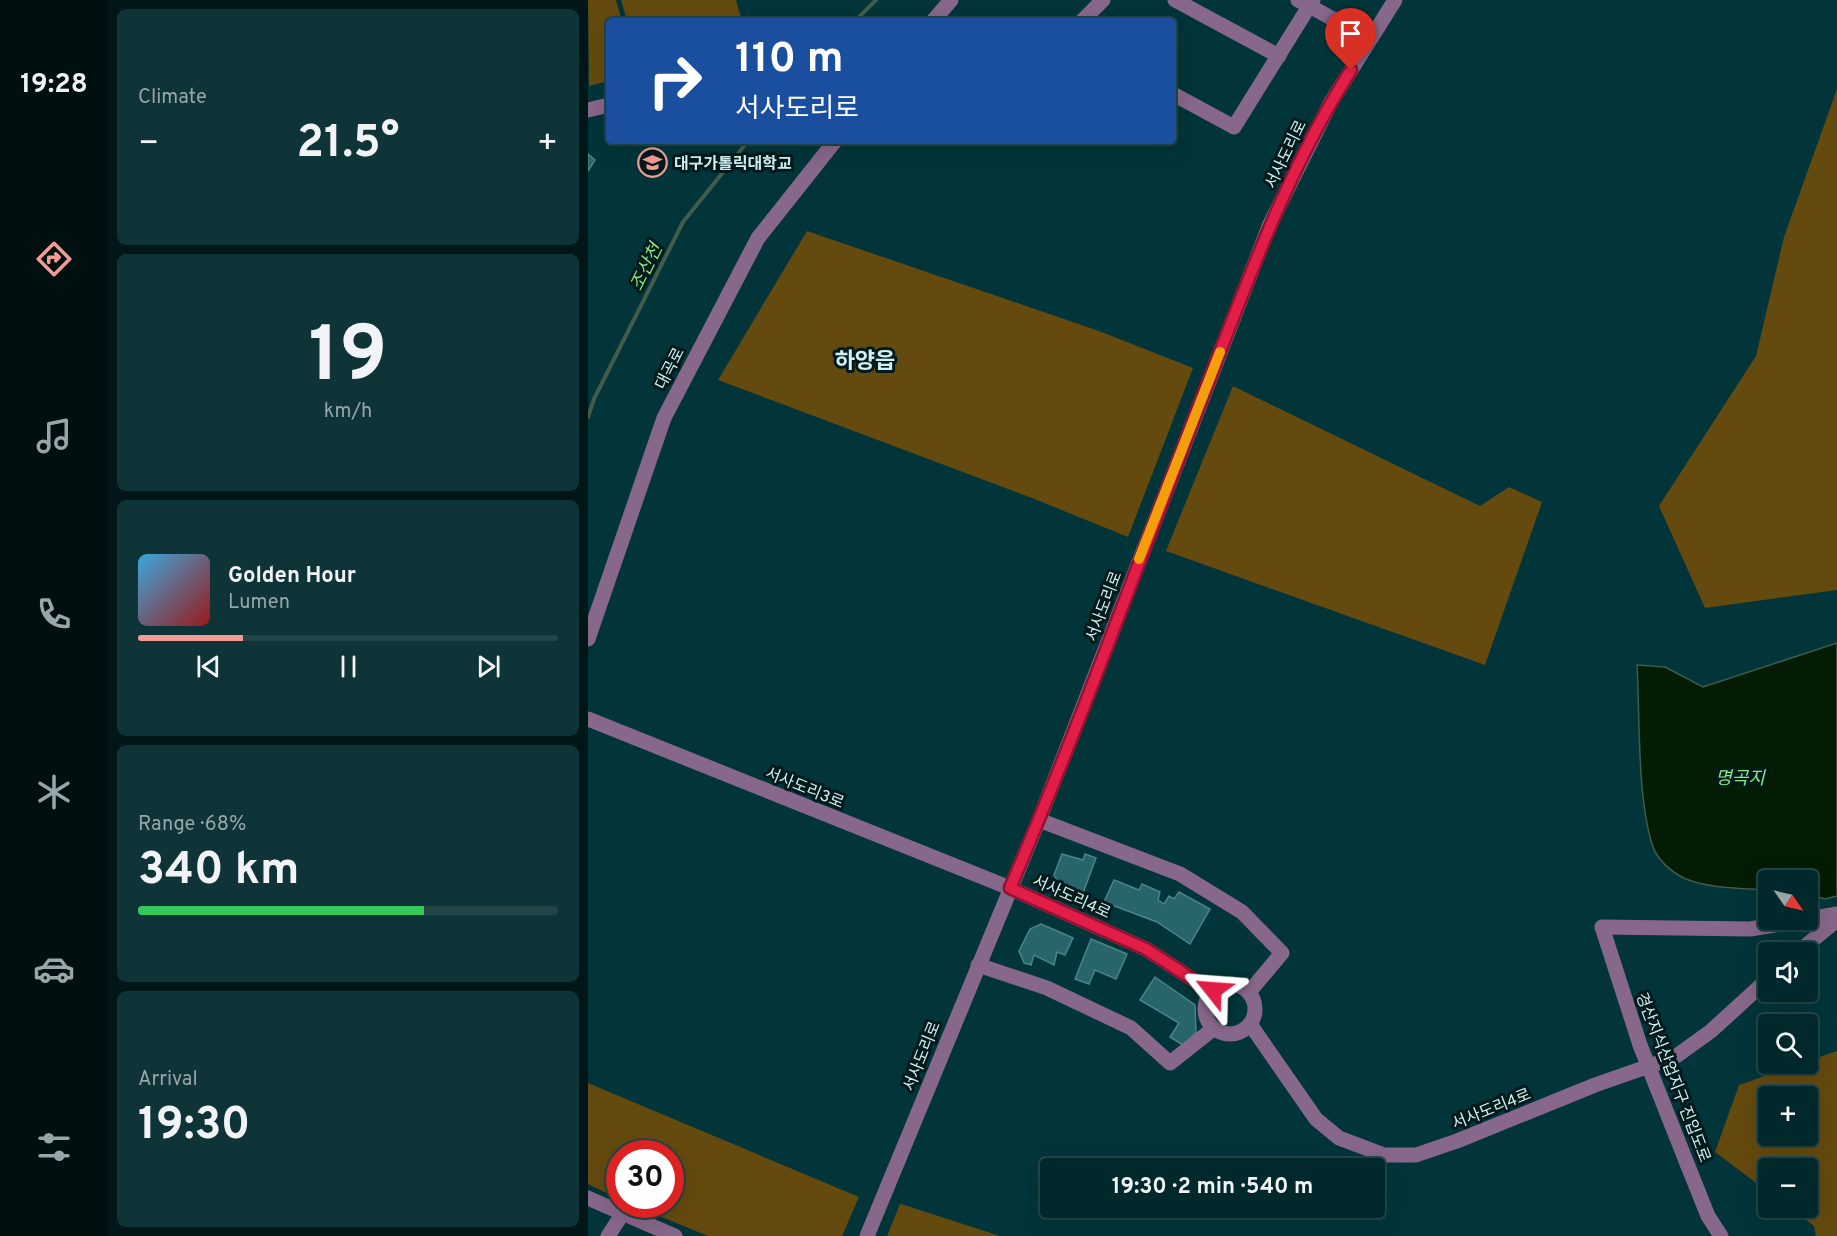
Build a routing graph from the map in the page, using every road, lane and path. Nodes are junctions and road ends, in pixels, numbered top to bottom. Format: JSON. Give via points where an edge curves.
{"nodes":[{"id":1,"x":951,"y":0,"type":"edge"},
{"id":2,"x":1103,"y":0,"type":"edge"},
{"id":3,"x":1175,"y":0,"type":"edge"},
{"id":4,"x":1395,"y":0,"type":"edge"},
{"id":5,"x":1307,"y":2,"type":"edge"},
{"id":6,"x":936,"y":18,"type":"edge"},
{"id":7,"x":1085,"y":18,"type":"edge"},
{"id":8,"x":1370,"y":39,"type":"junction"},
{"id":9,"x":1279,"y":56,"type":"junction"},
{"id":10,"x":1176,"y":96,"type":"edge"},
{"id":11,"x":606,"y":106,"type":"edge"},
{"id":12,"x":588,"y":110,"type":"edge"},
{"id":13,"x":833,"y":144,"type":"edge"},
{"id":14,"x":588,"y":639,"type":"edge"},
{"id":15,"x":588,"y":719,"type":"edge"},
{"id":16,"x":1039,"y":820,"type":"junction"},
{"id":17,"x":1010,"y":888,"type":"junction"},
{"id":18,"x":1837,"y":914,"type":"edge"},
{"id":19,"x":1818,"y":917,"type":"edge"},
{"id":20,"x":1837,"y":920,"type":"edge"},
{"id":21,"x":1758,"y":928,"type":"edge"},
{"id":22,"x":1810,"y":942,"type":"edge"},
{"id":23,"x":978,"y":965,"type":"junction"},
{"id":24,"x":1758,"y":988,"type":"edge"},
{"id":25,"x":1213,"y":990,"type":"junction"},
{"id":26,"x":1250,"y":991,"type":"junction"},
{"id":27,"x":1250,"y":1024,"type":"junction"},
{"id":28,"x":1213,"y":1029,"type":"junction"},
{"id":29,"x":588,"y":1198,"type":"edge"},
{"id":30,"x":606,"y":1206,"type":"edge"},
{"id":31,"x":619,"y":1218,"type":"edge"},
{"id":32,"x":634,"y":1218,"type":"edge"},
{"id":33,"x":608,"y":1236,"type":"edge"},
{"id":34,"x":675,"y":1236,"type":"edge"},
{"id":35,"x":867,"y":1236,"type":"edge"},
{"id":36,"x":1721,"y":1236,"type":"edge"}],
"edges":[{"from":1,"to":6,"type":"street"},
{"from":2,"to":7,"type":"street"},
{"from":3,"to":9,"type":"street"},
{"from":4,"to":8,"type":"street","name":"서사도리로"},
{"from":5,"to":8,"type":"street"},
{"from":5,"to":9,"type":"street"},
{"from":8,"to":16,"type":"street","name":"서사도리로","via":[[1331,102],[1270,224]]},
{"from":9,"to":10,"type":"street","via":[[1234,127]]},
{"from":11,"to":12,"type":"street"},
{"from":13,"to":14,"type":"street","name":"대곡로","via":[[758,238],[664,418]]},
{"from":15,"to":17,"type":"street","name":"서사도리3로"},
{"from":16,"to":17,"type":"street","name":"서사도리로"},
{"from":16,"to":26,"type":"street","via":[[1180,874],[1242,912],[1282,953]]},
{"from":17,"to":23,"type":"street","name":"서사도리로"},
{"from":17,"to":25,"type":"street","name":"서사도리4로","via":[[1146,949]]},
{"from":18,"to":19,"type":"street"},
{"from":20,"to":22,"type":"street"},
{"from":21,"to":36,"type":"street","name":"경산지식산업지구 진입도로","bridge":true,"via":[[1602,927],[1640,1045],[1708,1215]]},
{"from":23,"to":28,"type":"street","via":[[1047,988],[1131,1028],[1170,1063]]},
{"from":23,"to":35,"type":"street","name":"서사도리로"},
{"from":24,"to":27,"type":"street","name":"서사도리4로","via":[[1675,1057],[1416,1155],[1384,1155],[1339,1138],[1316,1119]]},
{"from":25,"to":26,"type":"street","via":[[1229,984]]},
{"from":25,"to":28,"type":"street","via":[[1204,1005],[1207,1022]]},
{"from":26,"to":27,"type":"street","via":[[1255,1009]]},
{"from":27,"to":28,"type":"street","via":[[1245,1030],[1228,1035]]},
{"from":29,"to":30,"type":"street"},
{"from":31,"to":33,"type":"street"},
{"from":32,"to":34,"type":"street"}]}
